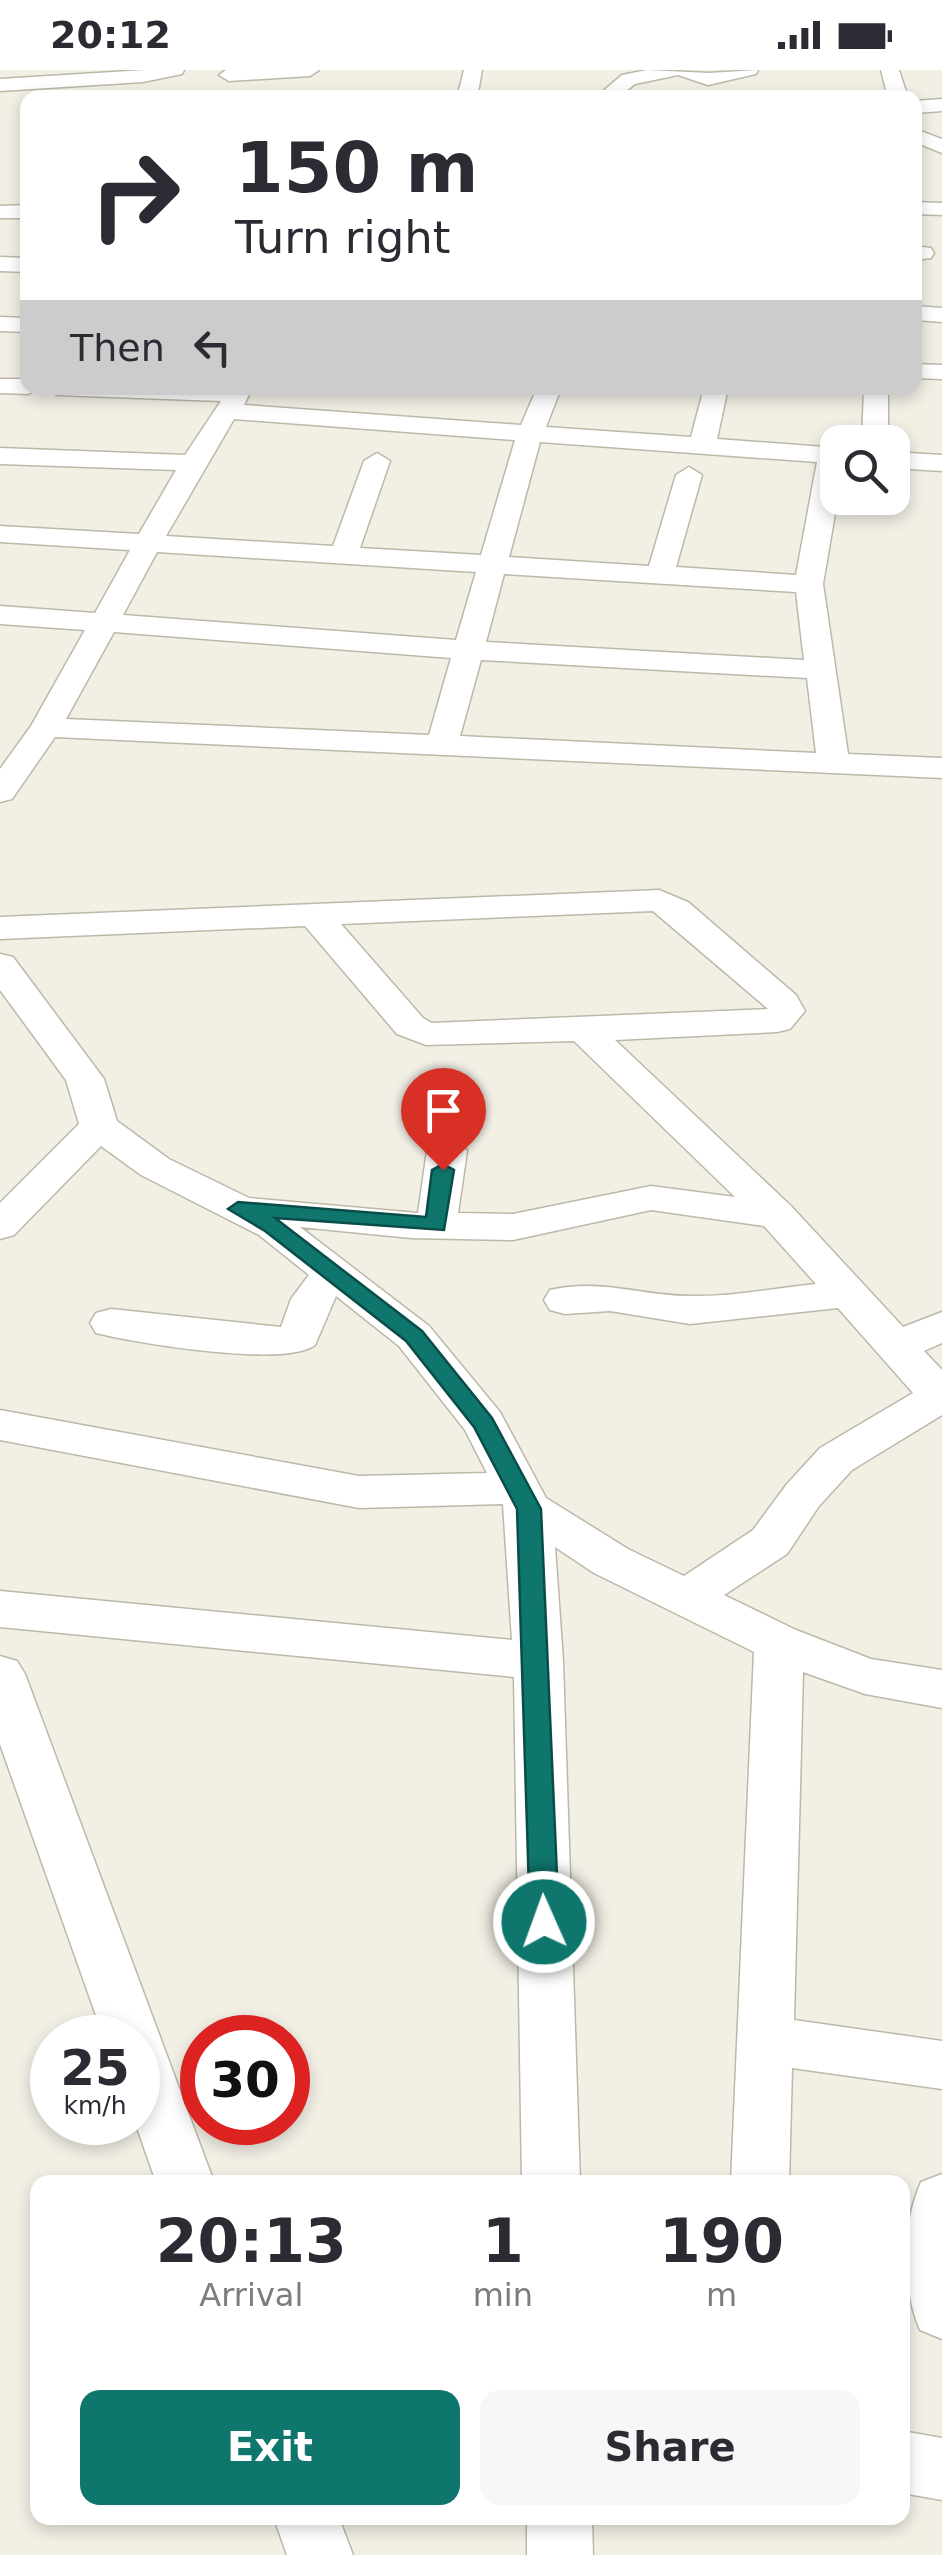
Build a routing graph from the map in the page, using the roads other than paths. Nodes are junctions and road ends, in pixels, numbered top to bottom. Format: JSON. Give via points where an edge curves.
{"nodes":[{"id":1,"x":175,"y":70,"type":"edge"},
{"id":2,"x":310,"y":70,"type":"edge"},
{"id":3,"x":679,"y":70,"type":"edge"},
{"id":4,"x":228,"y":73,"type":"edge"},
{"id":5,"x":756,"y":75,"type":"edge"},
{"id":6,"x":101,"y":82,"type":"edge"},
{"id":7,"x":0,"y":85,"type":"edge"},
{"id":8,"x":613,"y":90,"type":"edge"},
{"id":9,"x":196,"y":395,"type":"edge"},
{"id":10,"x":546,"y":395,"type":"edge"},
{"id":11,"x":714,"y":395,"type":"edge"},
{"id":12,"x":876,"y":395,"type":"edge"},
{"id":13,"x":236,"y":397,"type":"edge"},
{"id":14,"x":875,"y":425,"type":"edge"},
{"id":15,"x":530,"y":433,"type":"junction"},
{"id":16,"x":702,"y":446,"type":"junction"},
{"id":17,"x":820,"y":454,"type":"edge"},
{"id":18,"x":0,"y":456,"type":"edge"},
{"id":19,"x":377,"y":460,"type":"dead end"},
{"id":20,"x":910,"y":461,"type":"edge"},
{"id":21,"x":193,"y":463,"type":"junction"},
{"id":22,"x":942,"y":463,"type":"edge"},
{"id":23,"x":689,"y":475,"type":"dead end"},
{"id":24,"x":823,"y":515,"type":"edge"},
{"id":25,"x":0,"y":534,"type":"edge"},
{"id":26,"x":152,"y":542,"type":"junction"},
{"id":27,"x":344,"y":554,"type":"junction"},
{"id":28,"x":492,"y":564,"type":"junction"},
{"id":29,"x":660,"y":575,"type":"junction"},
{"id":30,"x":810,"y":584,"type":"junction"},
{"id":31,"x":0,"y":615,"type":"edge"},
{"id":32,"x":106,"y":623,"type":"junction"},
{"id":33,"x":466,"y":650,"type":"junction"},
{"id":34,"x":821,"y":670,"type":"junction"},
{"id":35,"x":46,"y":726,"type":"junction"},
{"id":36,"x":441,"y":747,"type":"junction"},
{"id":37,"x":833,"y":762,"type":"junction"},
{"id":38,"x":942,"y":768,"type":"edge"},
{"id":39,"x":0,"y":792,"type":"edge"},
{"id":40,"x":314,"y":914,"type":"junction"},
{"id":41,"x":0,"y":928,"type":"edge"},
{"id":42,"x":0,"y":964,"type":"edge"},
{"id":43,"x":583,"y":1030,"type":"junction"},
{"id":44,"x":99,"y":1126,"type":"junction"},
{"id":45,"x":447,"y":1151,"type":"dead end"},
{"id":46,"x":238,"y":1209,"type":"junction"},
{"id":47,"x":777,"y":1215,"type":"junction"},
{"id":48,"x":436,"y":1225,"type":"junction"},
{"id":49,"x":0,"y":1226,"type":"edge"},
{"id":50,"x":333,"y":1272,"type":"junction"},
{"id":51,"x":847,"y":1294,"type":"junction"},
{"id":52,"x":565,"y":1300,"type":"dead end"},
{"id":53,"x":111,"y":1323,"type":"dead end"},
{"id":54,"x":942,"y":1326,"type":"edge"},
{"id":55,"x":896,"y":1346,"type":"junction"},
{"id":56,"x":941,"y":1396,"type":"edge"},
{"id":57,"x":0,"y":1425,"type":"edge"},
{"id":58,"x":523,"y":1498,"type":"junction"},
{"id":59,"x":688,"y":1599,"type":"junction"},
{"id":60,"x":0,"y":1609,"type":"edge"},
{"id":61,"x":779,"y":1643,"type":"junction"},
{"id":62,"x":538,"y":1661,"type":"junction"},
{"id":63,"x":0,"y":1674,"type":"edge"},
{"id":64,"x":942,"y":1689,"type":"edge"},
{"id":65,"x":124,"y":2015,"type":"edge"},
{"id":66,"x":764,"y":2040,"type":"junction"},
{"id":67,"x":942,"y":2065,"type":"edge"},
{"id":68,"x":160,"y":2113,"type":"edge"},
{"id":69,"x":182,"y":2175,"type":"edge"},
{"id":70,"x":551,"y":2175,"type":"edge"},
{"id":71,"x":760,"y":2175,"type":"edge"},
{"id":72,"x":942,"y":2201,"type":"edge"},
{"id":73,"x":942,"y":2310,"type":"edge"},
{"id":74,"x":910,"y":2463,"type":"edge"},
{"id":75,"x":942,"y":2469,"type":"edge"},
{"id":76,"x":309,"y":2525,"type":"edge"},
{"id":77,"x":560,"y":2525,"type":"edge"},
{"id":78,"x":320,"y":2555,"type":"edge"},
{"id":79,"x":560,"y":2555,"type":"edge"}],
"edges":[{"from":1,"to":6,"type":"street"},
{"from":2,"to":4,"type":"street"},
{"from":3,"to":5,"type":"street","via":[[708,80]]},
{"from":3,"to":8,"type":"street","via":[[624,80]]},
{"from":6,"to":7,"type":"street"},
{"from":9,"to":13,"type":"street"},
{"from":10,"to":15,"type":"street"},
{"from":11,"to":16,"type":"street"},
{"from":12,"to":14,"type":"street"},
{"from":13,"to":15,"type":"street","via":[[401,411]]},
{"from":13,"to":21,"type":"street"},
{"from":15,"to":16,"type":"street"},
{"from":15,"to":28,"type":"street"},
{"from":16,"to":17,"type":"street"},
{"from":18,"to":21,"type":"street"},
{"from":19,"to":27,"type":"street"},
{"from":20,"to":22,"type":"street"},
{"from":21,"to":26,"type":"street"},
{"from":23,"to":29,"type":"street"},
{"from":24,"to":30,"type":"street"},
{"from":25,"to":26,"type":"street"},
{"from":26,"to":27,"type":"street"},
{"from":26,"to":32,"type":"street"},
{"from":27,"to":28,"type":"street"},
{"from":28,"to":29,"type":"street"},
{"from":28,"to":33,"type":"street"},
{"from":29,"to":30,"type":"street"},
{"from":30,"to":34,"type":"street"},
{"from":31,"to":32,"type":"street"},
{"from":32,"to":33,"type":"street"},
{"from":32,"to":35,"type":"street"},
{"from":33,"to":34,"type":"street"},
{"from":33,"to":36,"type":"street"},
{"from":34,"to":37,"type":"street"},
{"from":35,"to":36,"type":"street"},
{"from":35,"to":39,"type":"street"},
{"from":36,"to":37,"type":"street"},
{"from":37,"to":38,"type":"street"},
{"from":40,"to":41,"type":"street"},
{"from":40,"to":43,"type":"street","via":[[410,1026],[426,1034]]},
{"from":40,"to":43,"type":"street","via":[[659,900],[787,1011],[778,1020]]},
{"from":42,"to":44,"type":"street","via":[[85,1079]]},
{"from":43,"to":47,"type":"street"},
{"from":44,"to":46,"type":"street","via":[[155,1167]]},
{"from":44,"to":49,"type":"street"},
{"from":45,"to":48,"type":"street"},
{"from":46,"to":48,"type":"street"},
{"from":46,"to":50,"type":"street","via":[[273,1226]]},
{"from":47,"to":48,"type":"street","via":[[651,1198],[513,1227]]},
{"from":47,"to":51,"type":"street"},
{"from":50,"to":53,"type":"street","via":[[292,1341]]},
{"from":50,"to":58,"type":"street","via":[[414,1336],[484,1424]]},
{"from":51,"to":52,"type":"street","via":[[703,1310],[610,1298]]},
{"from":51,"to":55,"type":"street"},
{"from":54,"to":55,"type":"street"},
{"from":55,"to":56,"type":"street"},
{"from":56,"to":59,"type":"street","via":[[836,1459],[770,1542]]},
{"from":57,"to":58,"type":"street","via":[[359,1492]]},
{"from":58,"to":59,"type":"street","via":[[611,1561]]},
{"from":58,"to":62,"type":"street"},
{"from":59,"to":61,"type":"street"},
{"from":60,"to":62,"type":"street"},
{"from":61,"to":64,"type":"street","via":[[865,1676]]},
{"from":61,"to":66,"type":"street"},
{"from":62,"to":70,"type":"street"},
{"from":63,"to":65,"type":"street"},
{"from":66,"to":67,"type":"street"},
{"from":66,"to":71,"type":"street"},
{"from":68,"to":69,"type":"street"},
{"from":72,"to":73,"type":"street"},
{"from":74,"to":75,"type":"street"},
{"from":76,"to":78,"type":"street"},
{"from":77,"to":79,"type":"street"}]}
